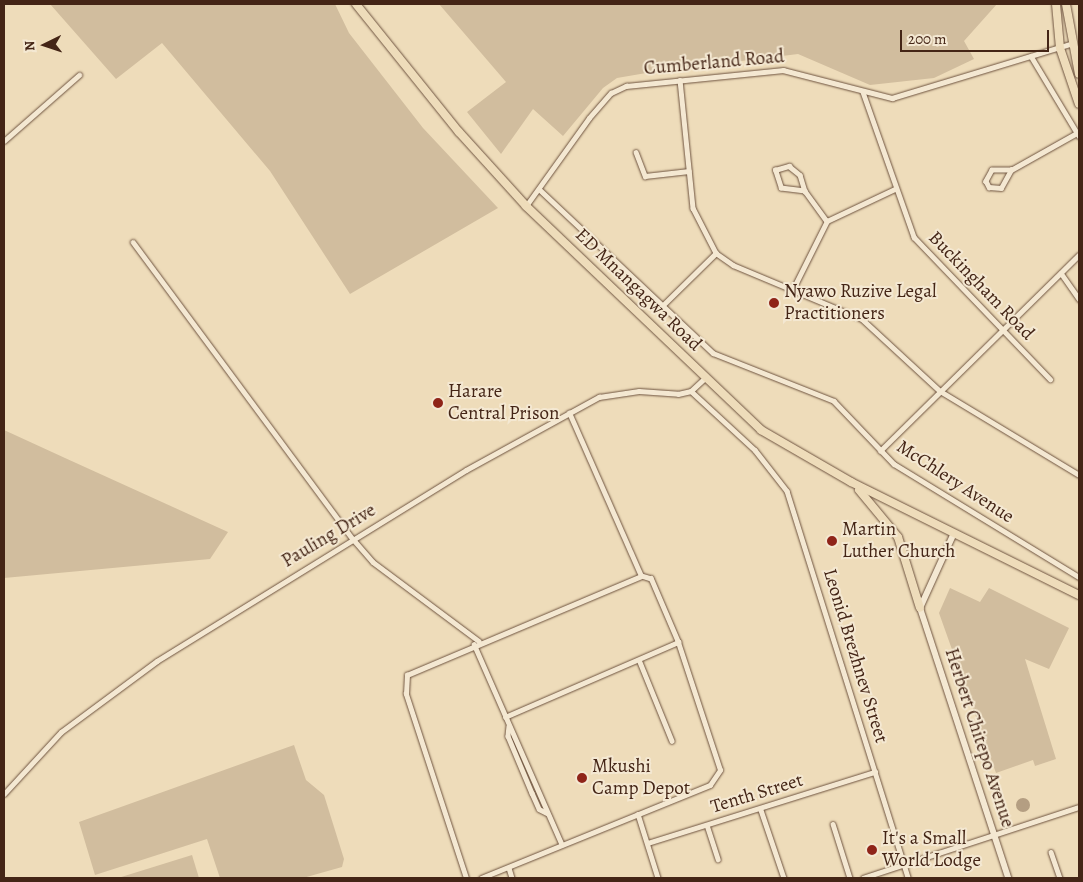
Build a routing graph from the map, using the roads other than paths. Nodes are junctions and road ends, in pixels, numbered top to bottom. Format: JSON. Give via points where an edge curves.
{"nodes":[{"id":1,"x":356,"y":4,"type":"edge"},
{"id":2,"x":1056,"y":4,"type":"edge"},
{"id":3,"x":1066,"y":4,"type":"edge"},
{"id":4,"x":1070,"y":44,"type":"junction"},
{"id":5,"x":1060,"y":48,"type":"junction"},
{"id":6,"x":1031,"y":56,"type":"junction"},
{"id":7,"x":1079,"y":74,"type":"edge"},
{"id":8,"x":79,"y":75,"type":"dead end"},
{"id":9,"x":680,"y":80,"type":"junction"},
{"id":10,"x":862,"y":92,"type":"junction"},
{"id":11,"x":1079,"y":104,"type":"edge"},
{"id":12,"x":1078,"y":134,"type":"edge"},
{"id":13,"x":4,"y":141,"type":"edge"},
{"id":14,"x":636,"y":152,"type":"dead end"},
{"id":15,"x":1012,"y":170,"type":"junction"},
{"id":16,"x":689,"y":171,"type":"junction"},
{"id":17,"x":539,"y":189,"type":"junction"},
{"id":18,"x":895,"y":189,"type":"junction"},
{"id":19,"x":804,"y":191,"type":"junction"},
{"id":20,"x":526,"y":206,"type":"junction"},
{"id":21,"x":827,"y":221,"type":"junction"},
{"id":22,"x":133,"y":242,"type":"dead end"},
{"id":23,"x":716,"y":253,"type":"junction"},
{"id":24,"x":1079,"y":255,"type":"edge"},
{"id":25,"x":1061,"y":273,"type":"junction"},
{"id":26,"x":793,"y":289,"type":"junction"},
{"id":27,"x":1079,"y":299,"type":"edge"},
{"id":28,"x":661,"y":308,"type":"junction"},
{"id":29,"x":1003,"y":330,"type":"junction"},
{"id":30,"x":705,"y":378,"type":"junction"},
{"id":31,"x":1050,"y":379,"type":"dead end"},
{"id":32,"x":691,"y":391,"type":"junction"},
{"id":33,"x":940,"y":391,"type":"junction"},
{"id":34,"x":569,"y":413,"type":"junction"},
{"id":35,"x":880,"y":451,"type":"junction"},
{"id":36,"x":1079,"y":475,"type":"edge"},
{"id":37,"x":851,"y":482,"type":"junction"},
{"id":38,"x":954,"y":533,"type":"junction"},
{"id":39,"x":353,"y":539,"type":"junction"},
{"id":40,"x":641,"y":576,"type":"junction"},
{"id":41,"x":1079,"y":577,"type":"edge"},
{"id":42,"x":1079,"y":595,"type":"edge"},
{"id":43,"x":920,"y":608,"type":"junction"},
{"id":44,"x":479,"y":641,"type":"junction"},
{"id":45,"x":678,"y":642,"type":"junction"},
{"id":46,"x":474,"y":644,"type":"junction"},
{"id":47,"x":640,"y":662,"type":"junction"},
{"id":48,"x":505,"y":717,"type":"junction"},
{"id":49,"x":509,"y":726,"type":"junction"},
{"id":50,"x":672,"y":742,"type":"dead end"},
{"id":51,"x":876,"y":772,"type":"junction"},
{"id":52,"x":535,"y":779,"type":"junction"},
{"id":53,"x":528,"y":783,"type":"junction"},
{"id":54,"x":12,"y":785,"type":"junction"},
{"id":55,"x":4,"y":786,"type":"edge"},
{"id":56,"x":4,"y":794,"type":"edge"},
{"id":57,"x":1079,"y":807,"type":"edge"},
{"id":58,"x":761,"y":810,"type":"junction"},
{"id":59,"x":547,"y":814,"type":"junction"},
{"id":60,"x":638,"y":814,"type":"junction"},
{"id":61,"x":833,"y":824,"type":"dead end"},
{"id":62,"x":707,"y":826,"type":"junction"},
{"id":63,"x":994,"y":834,"type":"junction"},
{"id":64,"x":648,"y":843,"type":"junction"},
{"id":65,"x":562,"y":844,"type":"junction"},
{"id":66,"x":1051,"y":852,"type":"dead end"},
{"id":67,"x":718,"y":859,"type":"dead end"},
{"id":68,"x":904,"y":864,"type":"junction"},
{"id":69,"x":510,"y":868,"type":"junction"},
{"id":70,"x":466,"y":878,"type":"edge"},
{"id":71,"x":482,"y":878,"type":"edge"},
{"id":72,"x":512,"y":878,"type":"edge"},
{"id":73,"x":658,"y":878,"type":"edge"},
{"id":74,"x":784,"y":878,"type":"edge"},
{"id":75,"x":850,"y":878,"type":"edge"},
{"id":76,"x":863,"y":878,"type":"edge"},
{"id":77,"x":908,"y":878,"type":"edge"},
{"id":78,"x":1008,"y":878,"type":"edge"},
{"id":79,"x":1060,"y":878,"type":"edge"}],
"edges":[{"from":1,"to":20,"type":"highway","name":"ED Mnangagwa Road","via":[[459,132]]},
{"from":2,"to":5,"type":"highway"},
{"from":3,"to":4,"type":"highway"},
{"from":4,"to":5,"type":"street","name":"Cumberland Road"},
{"from":4,"to":7,"type":"highway"},
{"from":5,"to":6,"type":"street","name":"Cumberland Road"},
{"from":5,"to":11,"type":"highway"},
{"from":6,"to":10,"type":"street","name":"Cumberland Road","via":[[903,96]]},
{"from":6,"to":12,"type":"street"},
{"from":8,"to":13,"type":"street"},
{"from":9,"to":10,"type":"street","name":"Cumberland Road","via":[[788,70]]},
{"from":9,"to":16,"type":"street"},
{"from":9,"to":17,"type":"street","name":"Cumberland Road","via":[[635,84],[611,93]]},
{"from":10,"to":18,"type":"street","name":"Buckingham Road"},
{"from":12,"to":15,"type":"street"},
{"from":14,"to":16,"type":"street","via":[[645,176]]},
{"from":15,"to":15,"type":"street","via":[[1001,188],[989,187],[986,181],[992,170]]},
{"from":16,"to":23,"type":"street","via":[[693,208]]},
{"from":17,"to":20,"type":"street","name":"Cumberland Road"},
{"from":17,"to":28,"type":"street","name":"McChlery Avenue"},
{"from":18,"to":21,"type":"street"},
{"from":18,"to":29,"type":"street","name":"Buckingham Road","via":[[920,247]]},
{"from":19,"to":19,"type":"street","via":[[781,188],[775,170],[782,166],[795,171]]},
{"from":19,"to":21,"type":"street"},
{"from":20,"to":30,"type":"highway","name":"ED Mnangagwa Road"},
{"from":21,"to":26,"type":"street"},
{"from":22,"to":39,"type":"street"},
{"from":23,"to":26,"type":"street","via":[[733,265]]},
{"from":23,"to":28,"type":"street"},
{"from":24,"to":25,"type":"street"},
{"from":25,"to":27,"type":"street"},
{"from":25,"to":29,"type":"street"},
{"from":26,"to":33,"type":"street","via":[[862,319]]},
{"from":28,"to":35,"type":"street","name":"McChlery Avenue","via":[[713,353],[834,401]]},
{"from":29,"to":31,"type":"street","name":"Buckingham Road"},
{"from":29,"to":33,"type":"street"},
{"from":30,"to":32,"type":"street"},
{"from":30,"to":37,"type":"highway","name":"ED Mnangagwa Road","via":[[761,430]]},
{"from":32,"to":34,"type":"street","name":"Pauling Drive","via":[[618,392]]},
{"from":32,"to":51,"type":"street","name":"Leonid Brezhnev Street","via":[[755,450],[787,491]]},
{"from":33,"to":35,"type":"street"},
{"from":33,"to":36,"type":"street"},
{"from":34,"to":39,"type":"street","name":"Pauling Drive"},
{"from":34,"to":40,"type":"street"},
{"from":35,"to":41,"type":"street","name":"McChlery Avenue","via":[[914,478]]},
{"from":37,"to":38,"type":"highway","name":"ED Mnangagwa Road"},
{"from":37,"to":43,"type":"highway","via":[[877,507],[898,537]]},
{"from":38,"to":42,"type":"highway","name":"ED Mnangagwa Road"},
{"from":38,"to":43,"type":"main road"},
{"from":39,"to":44,"type":"street","via":[[373,562]]},
{"from":39,"to":54,"type":"street","name":"Pauling Drive","via":[[136,676],[50,742]]},
{"from":40,"to":44,"type":"street"},
{"from":40,"to":45,"type":"street","via":[[651,579]]},
{"from":43,"to":63,"type":"main road","name":"Herbert Chitepo Avenue"},
{"from":44,"to":46,"type":"street"},
{"from":45,"to":47,"type":"street"},
{"from":45,"to":60,"type":"street","via":[[720,770],[710,784]]},
{"from":46,"to":48,"type":"street"},
{"from":46,"to":70,"type":"street","via":[[412,671],[404,680]]},
{"from":47,"to":48,"type":"street"},
{"from":47,"to":50,"type":"street"},
{"from":48,"to":49,"type":"street"},
{"from":49,"to":52,"type":"street"},
{"from":49,"to":53,"type":"street","via":[[508,736]]},
{"from":51,"to":58,"type":"street","name":"Tenth Street"},
{"from":51,"to":68,"type":"street","name":"Leonid Brezhnev Street"},
{"from":52,"to":53,"type":"street"},
{"from":52,"to":59,"type":"street"},
{"from":53,"to":59,"type":"street","via":[[539,809]]},
{"from":54,"to":55,"type":"street"},
{"from":54,"to":56,"type":"street","name":"Pauling Drive"},
{"from":57,"to":63,"type":"street"},
{"from":58,"to":62,"type":"street","name":"Tenth Street"},
{"from":58,"to":74,"type":"street"},
{"from":59,"to":65,"type":"street"},
{"from":60,"to":64,"type":"street"},
{"from":60,"to":65,"type":"street"},
{"from":61,"to":75,"type":"street"},
{"from":62,"to":64,"type":"street","name":"Tenth Street"},
{"from":62,"to":67,"type":"street"},
{"from":63,"to":68,"type":"street"},
{"from":63,"to":78,"type":"main road","name":"Herbert Chitepo Avenue"},
{"from":64,"to":73,"type":"street"},
{"from":65,"to":69,"type":"street"},
{"from":66,"to":79,"type":"street"},
{"from":68,"to":76,"type":"street"},
{"from":68,"to":77,"type":"street","name":"Leonid Brezhnev Street"},
{"from":69,"to":71,"type":"street"},
{"from":69,"to":72,"type":"street"}]}
